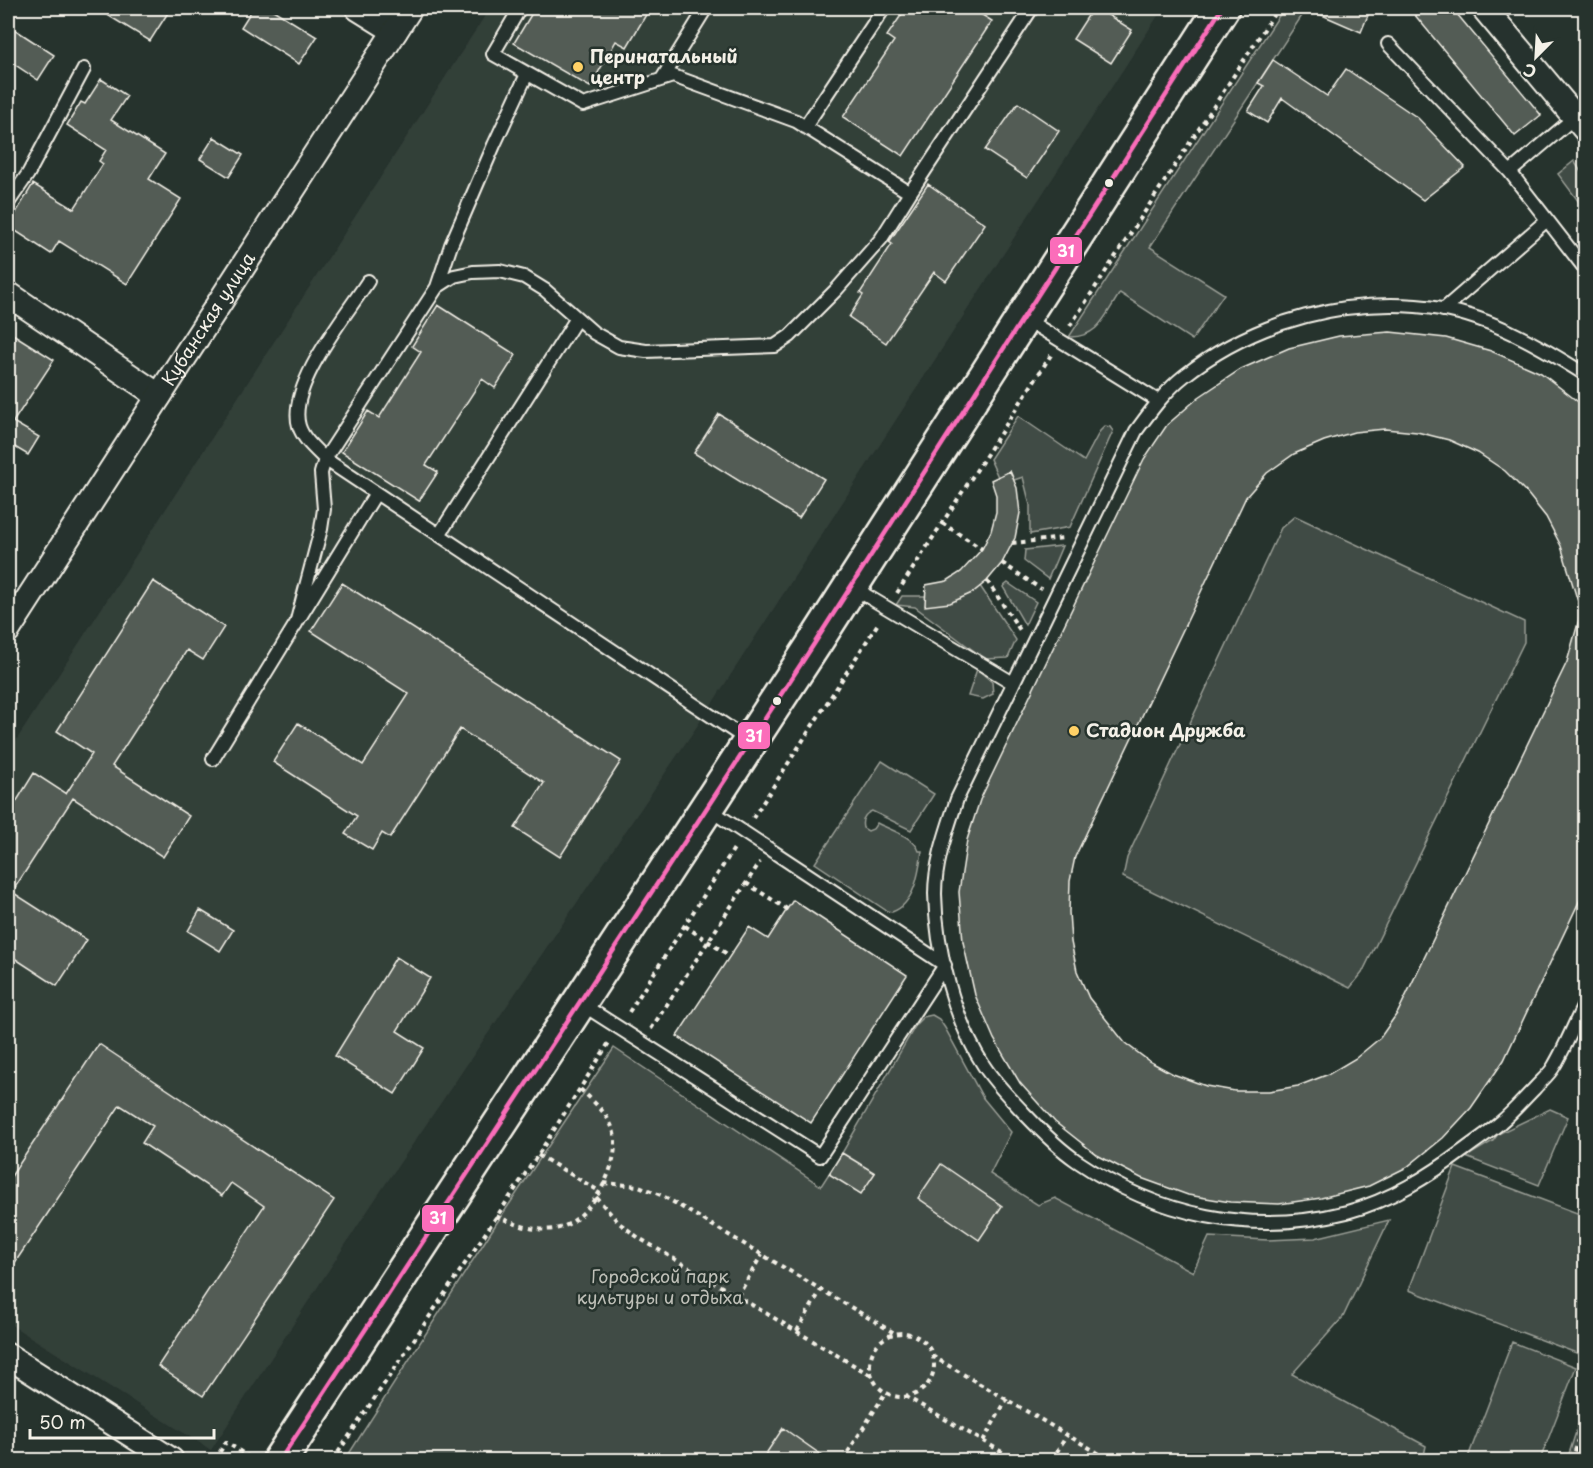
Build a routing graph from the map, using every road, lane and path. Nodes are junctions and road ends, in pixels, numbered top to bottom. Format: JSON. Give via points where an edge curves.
{"nodes":[{"id":1,"x":358,"y":8,"type":"edge"},
{"id":2,"x":410,"y":8,"type":"edge"},
{"id":3,"x":520,"y":8,"type":"edge"},
{"id":4,"x":706,"y":8,"type":"edge"},
{"id":5,"x":884,"y":8,"type":"edge"},
{"id":6,"x":1222,"y":8,"type":"edge"},
{"id":7,"x":1278,"y":8,"type":"edge"},
{"id":8,"x":1484,"y":8,"type":"edge"},
{"id":9,"x":1027,"y":9,"type":"edge"},
{"id":10,"x":395,"y":31,"type":"junction"},
{"id":11,"x":1388,"y":44,"type":"dead end"},
{"id":12,"x":84,"y":69,"type":"dead end"},
{"id":13,"x":527,"y":75,"type":"junction"},
{"id":14,"x":662,"y":79,"type":"junction"},
{"id":15,"x":1580,"y":124,"type":"edge"},
{"id":16,"x":805,"y":127,"type":"junction"},
{"id":17,"x":1510,"y":172,"type":"junction"},
{"id":18,"x":910,"y":193,"type":"junction"},
{"id":19,"x":8,"y":203,"type":"edge"},
{"id":20,"x":1547,"y":220,"type":"junction"},
{"id":21,"x":1586,"y":270,"type":"edge"},
{"id":22,"x":368,"y":281,"type":"dead end"},
{"id":23,"x":437,"y":287,"type":"junction"},
{"id":24,"x":8,"y":294,"type":"edge"},
{"id":25,"x":1443,"y":310,"type":"junction"},
{"id":26,"x":1022,"y":317,"type":"junction"},
{"id":27,"x":577,"y":318,"type":"junction"},
{"id":28,"x":1060,"y":340,"type":"junction"},
{"id":29,"x":1586,"y":375,"type":"edge"},
{"id":30,"x":159,"y":396,"type":"junction"},
{"id":31,"x":1158,"y":401,"type":"junction"},
{"id":32,"x":325,"y":459,"type":"junction"},
{"id":33,"x":376,"y":493,"type":"junction"},
{"id":34,"x":942,"y":523,"type":"junction"},
{"id":35,"x":439,"y":535,"type":"junction"},
{"id":36,"x":1085,"y":536,"type":"junction"},
{"id":37,"x":1012,"y":543,"type":"dead end"},
{"id":38,"x":982,"y":549,"type":"dead end"},
{"id":39,"x":1002,"y":563,"type":"dead end"},
{"id":40,"x":987,"y":581,"type":"dead end"},
{"id":41,"x":851,"y":587,"type":"junction"},
{"id":42,"x":1055,"y":597,"type":"junction"},
{"id":43,"x":887,"y":609,"type":"junction"},
{"id":44,"x":296,"y":624,"type":"junction"},
{"id":45,"x":8,"y":630,"type":"edge"},
{"id":46,"x":1031,"y":646,"type":"junction"},
{"id":47,"x":1013,"y":683,"type":"junction"},
{"id":48,"x":750,"y":742,"type":"junction"},
{"id":49,"x":213,"y":759,"type":"dead end"},
{"id":50,"x":706,"y":807,"type":"junction"},
{"id":51,"x":744,"y":832,"type":"junction"},
{"id":52,"x":769,"y":848,"type":"junction"},
{"id":53,"x":746,"y":883,"type":"junction"},
{"id":54,"x":787,"y":909,"type":"dead end"},
{"id":55,"x":684,"y":926,"type":"junction"},
{"id":56,"x":708,"y":941,"type":"junction"},
{"id":57,"x":730,"y":956,"type":"dead end"},
{"id":58,"x":945,"y":965,"type":"junction"},
{"id":59,"x":1586,"y":1001,"type":"edge"},
{"id":60,"x":579,"y":1002,"type":"junction"},
{"id":61,"x":619,"y":1028,"type":"junction"},
{"id":62,"x":642,"y":1042,"type":"junction"},
{"id":63,"x":580,"y":1089,"type":"junction"},
{"id":64,"x":538,"y":1155,"type":"junction"},
{"id":65,"x":604,"y":1183,"type":"junction"},
{"id":66,"x":599,"y":1191,"type":"junction"},
{"id":67,"x":596,"y":1197,"type":"junction"},
{"id":68,"x":496,"y":1216,"type":"junction"},
{"id":69,"x":762,"y":1254,"type":"junction"},
{"id":70,"x":821,"y":1290,"type":"junction"},
{"id":71,"x":738,"y":1296,"type":"junction"},
{"id":72,"x":797,"y":1331,"type":"junction"},
{"id":73,"x":896,"y":1334,"type":"junction"},
{"id":74,"x":8,"y":1356,"type":"edge"},
{"id":75,"x":932,"y":1356,"type":"junction"},
{"id":76,"x":872,"y":1376,"type":"junction"},
{"id":77,"x":886,"y":1392,"type":"junction"},
{"id":78,"x":905,"y":1396,"type":"junction"},
{"id":79,"x":1007,"y":1399,"type":"junction"},
{"id":80,"x":1586,"y":1419,"type":"edge"},
{"id":81,"x":1067,"y":1435,"type":"junction"},
{"id":82,"x":983,"y":1441,"type":"junction"},
{"id":83,"x":171,"y":1461,"type":"edge"},
{"id":84,"x":215,"y":1461,"type":"edge"},
{"id":85,"x":254,"y":1461,"type":"edge"},
{"id":86,"x":280,"y":1461,"type":"edge"},
{"id":87,"x":333,"y":1461,"type":"edge"},
{"id":88,"x":843,"y":1461,"type":"edge"},
{"id":89,"x":1016,"y":1461,"type":"edge"},
{"id":90,"x":1052,"y":1461,"type":"edge"},
{"id":91,"x":1110,"y":1461,"type":"edge"},
{"id":92,"x":1572,"y":1461,"type":"edge"}],
"edges":[{"from":1,"to":10,"type":"street"},
{"from":2,"to":10,"type":"street","name":"Кубанская улица"},
{"from":3,"to":13,"type":"lane","via":[[493,54]]},
{"from":4,"to":14,"type":"lane"},
{"from":5,"to":16,"type":"lane"},
{"from":6,"to":26,"type":"main road"},
{"from":7,"to":28,"type":"path"},
{"from":8,"to":15,"type":"street"},
{"from":9,"to":18,"type":"lane"},
{"from":10,"to":30,"type":"street","name":"Кубанская улица"},
{"from":11,"to":17,"type":"lane"},
{"from":12,"to":19,"type":"lane","via":[[28,174]]},
{"from":13,"to":14,"type":"lane","via":[[583,105]]},
{"from":13,"to":23,"type":"lane","via":[[451,245]]},
{"from":14,"to":16,"type":"lane","via":[[673,76]]},
{"from":15,"to":17,"type":"lane"},
{"from":16,"to":18,"type":"lane"},
{"from":17,"to":20,"type":"lane"},
{"from":18,"to":27,"type":"lane","via":[[881,239],[837,289],[775,346],[646,351],[619,347]]},
{"from":20,"to":21,"type":"lane"},
{"from":20,"to":25,"type":"lane"},
{"from":22,"to":32,"type":"lane","via":[[315,361],[297,408],[299,426]]},
{"from":23,"to":27,"type":"lane","via":[[454,276],[500,271],[524,277]]},
{"from":23,"to":32,"type":"lane"},
{"from":24,"to":30,"type":"street"},
{"from":25,"to":29,"type":"lane","via":[[1494,325]]},
{"from":25,"to":31,"type":"lane","via":[[1394,305],[1354,307],[1274,326],[1210,358]]},
{"from":26,"to":28,"type":"lane"},
{"from":26,"to":41,"type":"main road"},
{"from":27,"to":35,"type":"lane"},
{"from":28,"to":31,"type":"lane"},
{"from":28,"to":34,"type":"path"},
{"from":30,"to":45,"type":"street","name":"Кубанская улица"},
{"from":31,"to":36,"type":"lane","via":[[1136,431]]},
{"from":32,"to":33,"type":"lane"},
{"from":32,"to":44,"type":"lane","via":[[321,472],[321,529]]},
{"from":33,"to":35,"type":"lane"},
{"from":33,"to":44,"type":"lane"},
{"from":34,"to":38,"type":"path"},
{"from":34,"to":43,"type":"path"},
{"from":35,"to":48,"type":"lane"},
{"from":36,"to":37,"type":"path"},
{"from":36,"to":42,"type":"lane"},
{"from":39,"to":42,"type":"path"},
{"from":40,"to":46,"type":"path"},
{"from":41,"to":43,"type":"lane"},
{"from":41,"to":48,"type":"main road"},
{"from":42,"to":46,"type":"lane"},
{"from":43,"to":47,"type":"lane"},
{"from":43,"to":51,"type":"path"},
{"from":44,"to":49,"type":"lane"},
{"from":46,"to":47,"type":"lane"},
{"from":47,"to":58,"type":"lane","via":[[957,799],[940,853],[935,893]]},
{"from":48,"to":50,"type":"main road"},
{"from":50,"to":51,"type":"lane"},
{"from":50,"to":60,"type":"main road"},
{"from":51,"to":52,"type":"lane"},
{"from":51,"to":55,"type":"path"},
{"from":52,"to":53,"type":"path"},
{"from":52,"to":58,"type":"lane"},
{"from":53,"to":54,"type":"path"},
{"from":53,"to":56,"type":"path"},
{"from":55,"to":56,"type":"path"},
{"from":55,"to":61,"type":"path"},
{"from":56,"to":57,"type":"path"},
{"from":56,"to":62,"type":"path"},
{"from":58,"to":59,"type":"lane","via":[[963,1025],[984,1066],[1008,1096],[1076,1161],[1166,1206],[1205,1217],[1244,1221],[1279,1222],[1349,1211],[1400,1191],[1436,1171],[1501,1122],[1553,1068]]},
{"from":58,"to":62,"type":"lane","via":[[820,1156]]},
{"from":60,"to":61,"type":"lane"},
{"from":60,"to":86,"type":"main road"},
{"from":61,"to":62,"type":"lane"},
{"from":61,"to":63,"type":"path"},
{"from":63,"to":64,"type":"path"},
{"from":63,"to":65,"type":"path","via":[[613,1128],[614,1162]]},
{"from":64,"to":66,"type":"path"},
{"from":64,"to":68,"type":"path"},
{"from":65,"to":66,"type":"path"},
{"from":65,"to":69,"type":"path","via":[[639,1186],[663,1196]]},
{"from":66,"to":67,"type":"path"},
{"from":67,"to":68,"type":"path","via":[[571,1222],[556,1229],[535,1230]]},
{"from":67,"to":71,"type":"path","via":[[639,1238]]},
{"from":68,"to":87,"type":"path"},
{"from":69,"to":70,"type":"path"},
{"from":69,"to":71,"type":"path"},
{"from":70,"to":72,"type":"path"},
{"from":70,"to":73,"type":"path"},
{"from":71,"to":72,"type":"path"},
{"from":72,"to":76,"type":"path"},
{"from":73,"to":75,"type":"path","via":[[919,1338]]},
{"from":73,"to":76,"type":"path","via":[[874,1349],[870,1358]]},
{"from":74,"to":83,"type":"street"},
{"from":75,"to":78,"type":"path","via":[[932,1376],[926,1385]]},
{"from":75,"to":79,"type":"path"},
{"from":76,"to":77,"type":"path"},
{"from":77,"to":78,"type":"path"},
{"from":77,"to":88,"type":"path"},
{"from":78,"to":82,"type":"path"},
{"from":79,"to":81,"type":"path"},
{"from":79,"to":82,"type":"path"},
{"from":80,"to":92,"type":"path"},
{"from":81,"to":90,"type":"path"},
{"from":81,"to":91,"type":"path"},
{"from":82,"to":89,"type":"path"},
{"from":84,"to":85,"type":"path","via":[[226,1442]]}]}
